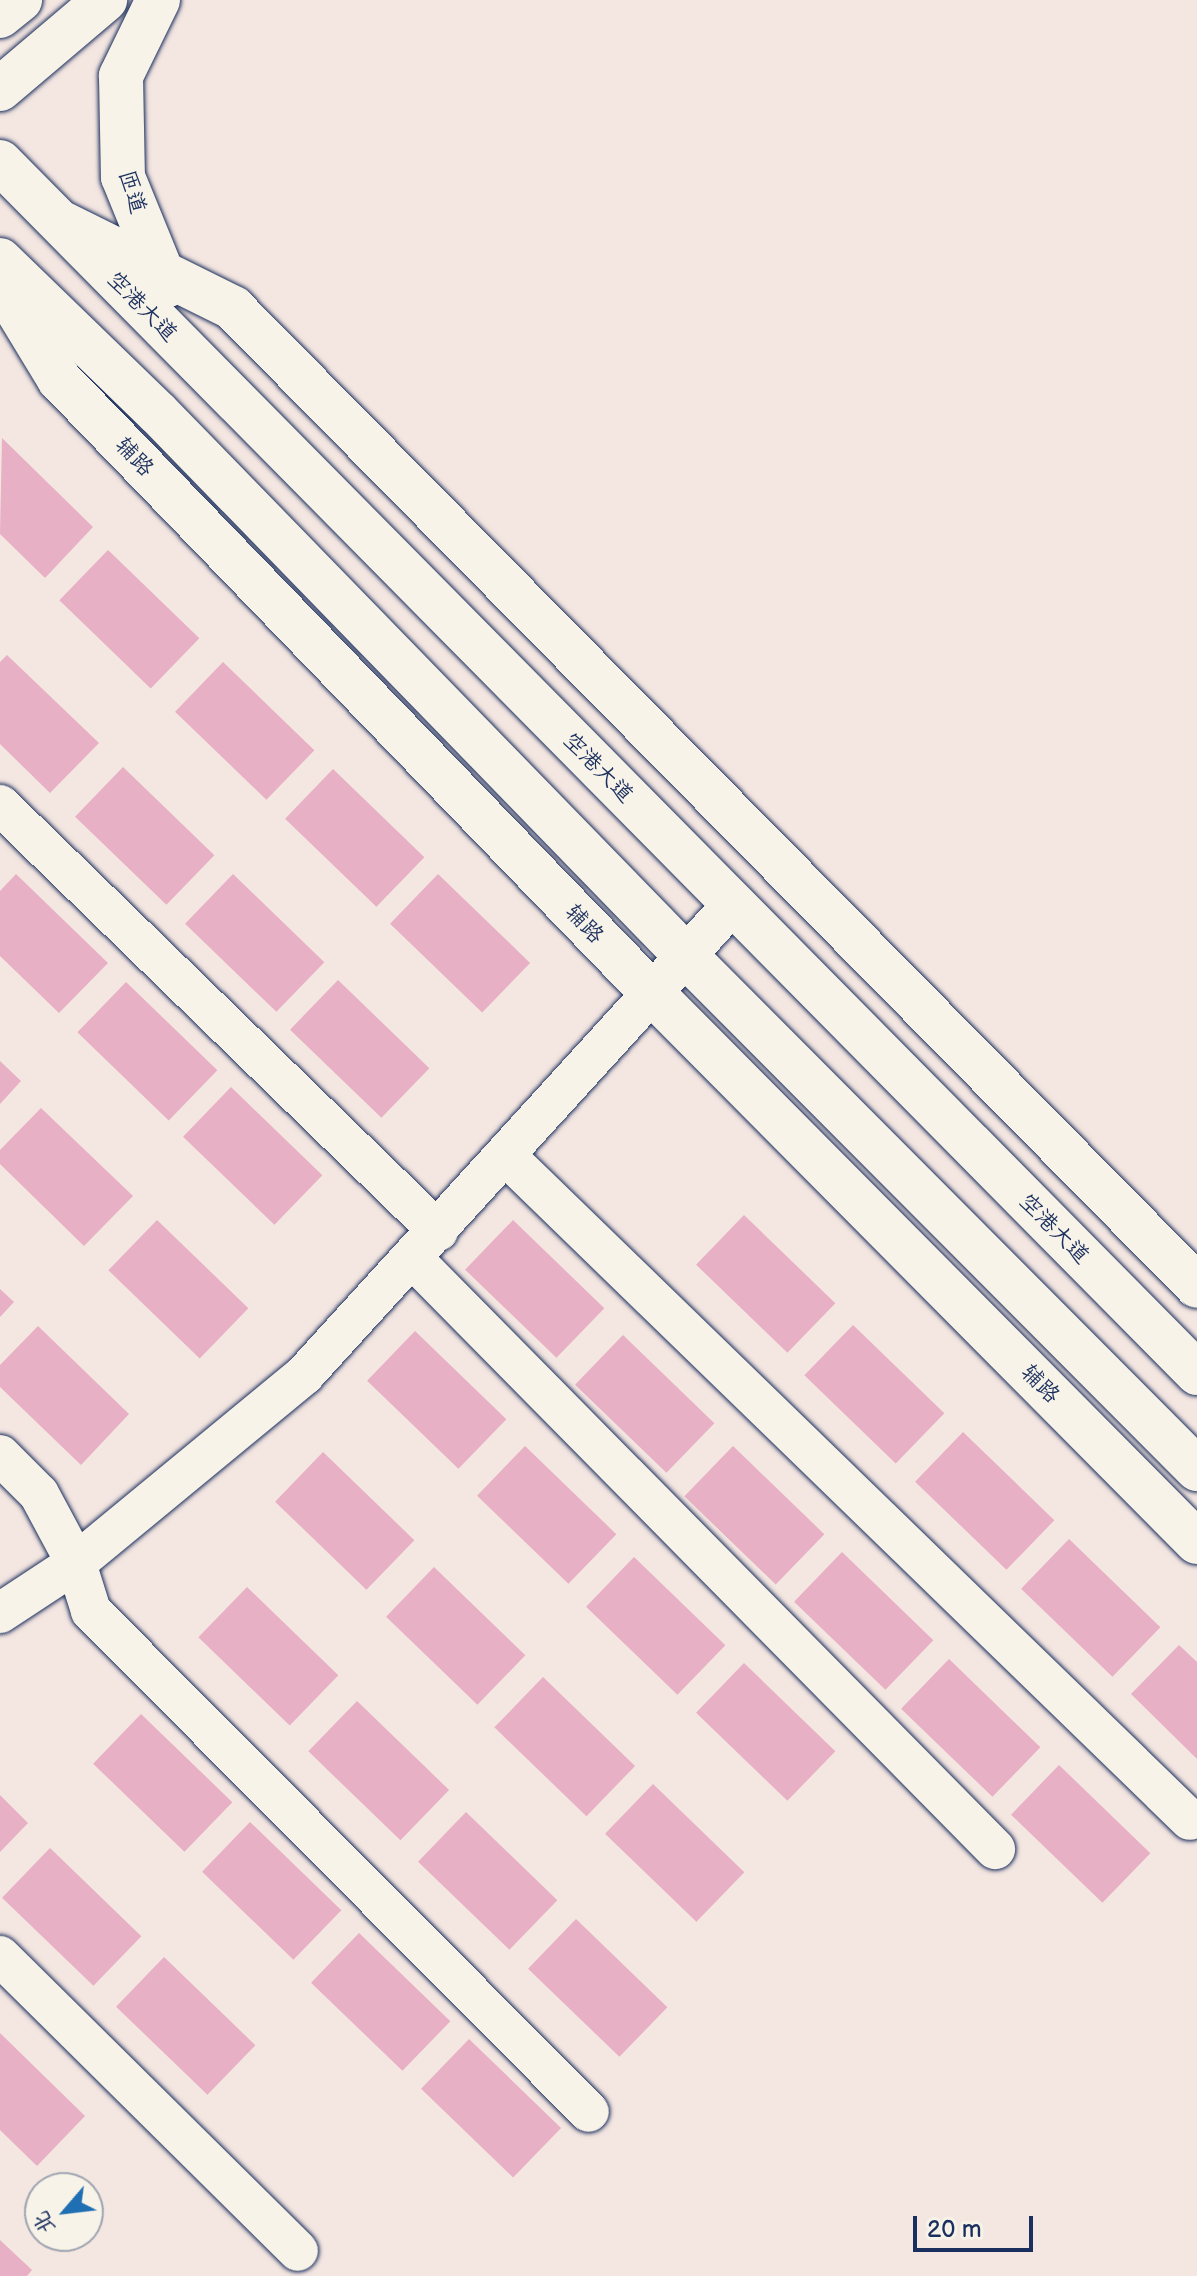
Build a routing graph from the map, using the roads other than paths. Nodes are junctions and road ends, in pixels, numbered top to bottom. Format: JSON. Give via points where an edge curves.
{"nodes":[{"id":1,"x":20,"y":0,"type":"edge"},
{"id":2,"x":105,"y":0,"type":"edge"},
{"id":3,"x":158,"y":0,"type":"edge"},
{"id":4,"x":0,"y":16,"type":"edge"},
{"id":5,"x":0,"y":89,"type":"edge"},
{"id":6,"x":0,"y":162,"type":"edge"},
{"id":7,"x":56,"y":219,"type":"junction"},
{"id":8,"x":0,"y":260,"type":"edge"},
{"id":9,"x":160,"y":272,"type":"junction"},
{"id":10,"x":6,"y":299,"type":"edge"},
{"id":11,"x":212,"y":377,"type":"junction"},
{"id":12,"x":158,"y":413,"type":"junction"},
{"id":13,"x":0,"y":805,"type":"edge"},
{"id":14,"x":733,"y":904,"type":"junction"},
{"id":15,"x":687,"y":957,"type":"junction"},
{"id":16,"x":653,"y":994,"type":"junction"},
{"id":17,"x":506,"y":1156,"type":"junction"},
{"id":18,"x":426,"y":1245,"type":"junction"},
{"id":19,"x":1197,"y":1286,"type":"edge"},
{"id":20,"x":1197,"y":1373,"type":"edge"},
{"id":21,"x":0,"y":1455,"type":"edge"},
{"id":22,"x":1197,"y":1469,"type":"edge"},
{"id":23,"x":1197,"y":1542,"type":"edge"},
{"id":24,"x":76,"y":1563,"type":"junction"},
{"id":25,"x":0,"y":1613,"type":"edge"},
{"id":26,"x":1190,"y":1820,"type":"dead end"},
{"id":27,"x":995,"y":1849,"type":"dead end"},
{"id":28,"x":0,"y":1956,"type":"edge"},
{"id":29,"x":589,"y":2112,"type":"dead end"},
{"id":30,"x":298,"y":2251,"type":"dead end"}],
"edges":[{"from":1,"to":4,"type":"street"},
{"from":2,"to":5,"type":"street"},
{"from":3,"to":9,"type":"street","name":"匝道","via":[[121,76],[123,177]]},
{"from":6,"to":7,"type":"street","name":"空港大道"},
{"from":7,"to":9,"type":"street"},
{"from":7,"to":11,"type":"street","name":"空港大道"},
{"from":8,"to":12,"type":"street"},
{"from":9,"to":11,"type":"street","name":"匝道"},
{"from":9,"to":19,"type":"street","via":[[233,308]]},
{"from":10,"to":12,"type":"street"},
{"from":10,"to":16,"type":"street","name":"辅路","via":[[59,379]]},
{"from":11,"to":14,"type":"street","name":"空港大道"},
{"from":12,"to":15,"type":"street"},
{"from":13,"to":18,"type":"street"},
{"from":14,"to":15,"type":"street"},
{"from":14,"to":20,"type":"street","name":"空港大道"},
{"from":15,"to":16,"type":"street"},
{"from":15,"to":22,"type":"street"},
{"from":16,"to":17,"type":"street"},
{"from":16,"to":23,"type":"street","name":"辅路"},
{"from":17,"to":18,"type":"street"},
{"from":17,"to":26,"type":"street"},
{"from":18,"to":24,"type":"street","via":[[304,1375]]},
{"from":18,"to":27,"type":"street"},
{"from":21,"to":24,"type":"street","via":[[39,1494]]},
{"from":24,"to":25,"type":"street"},
{"from":24,"to":29,"type":"street","via":[[91,1611]]},
{"from":28,"to":30,"type":"street"}]}
